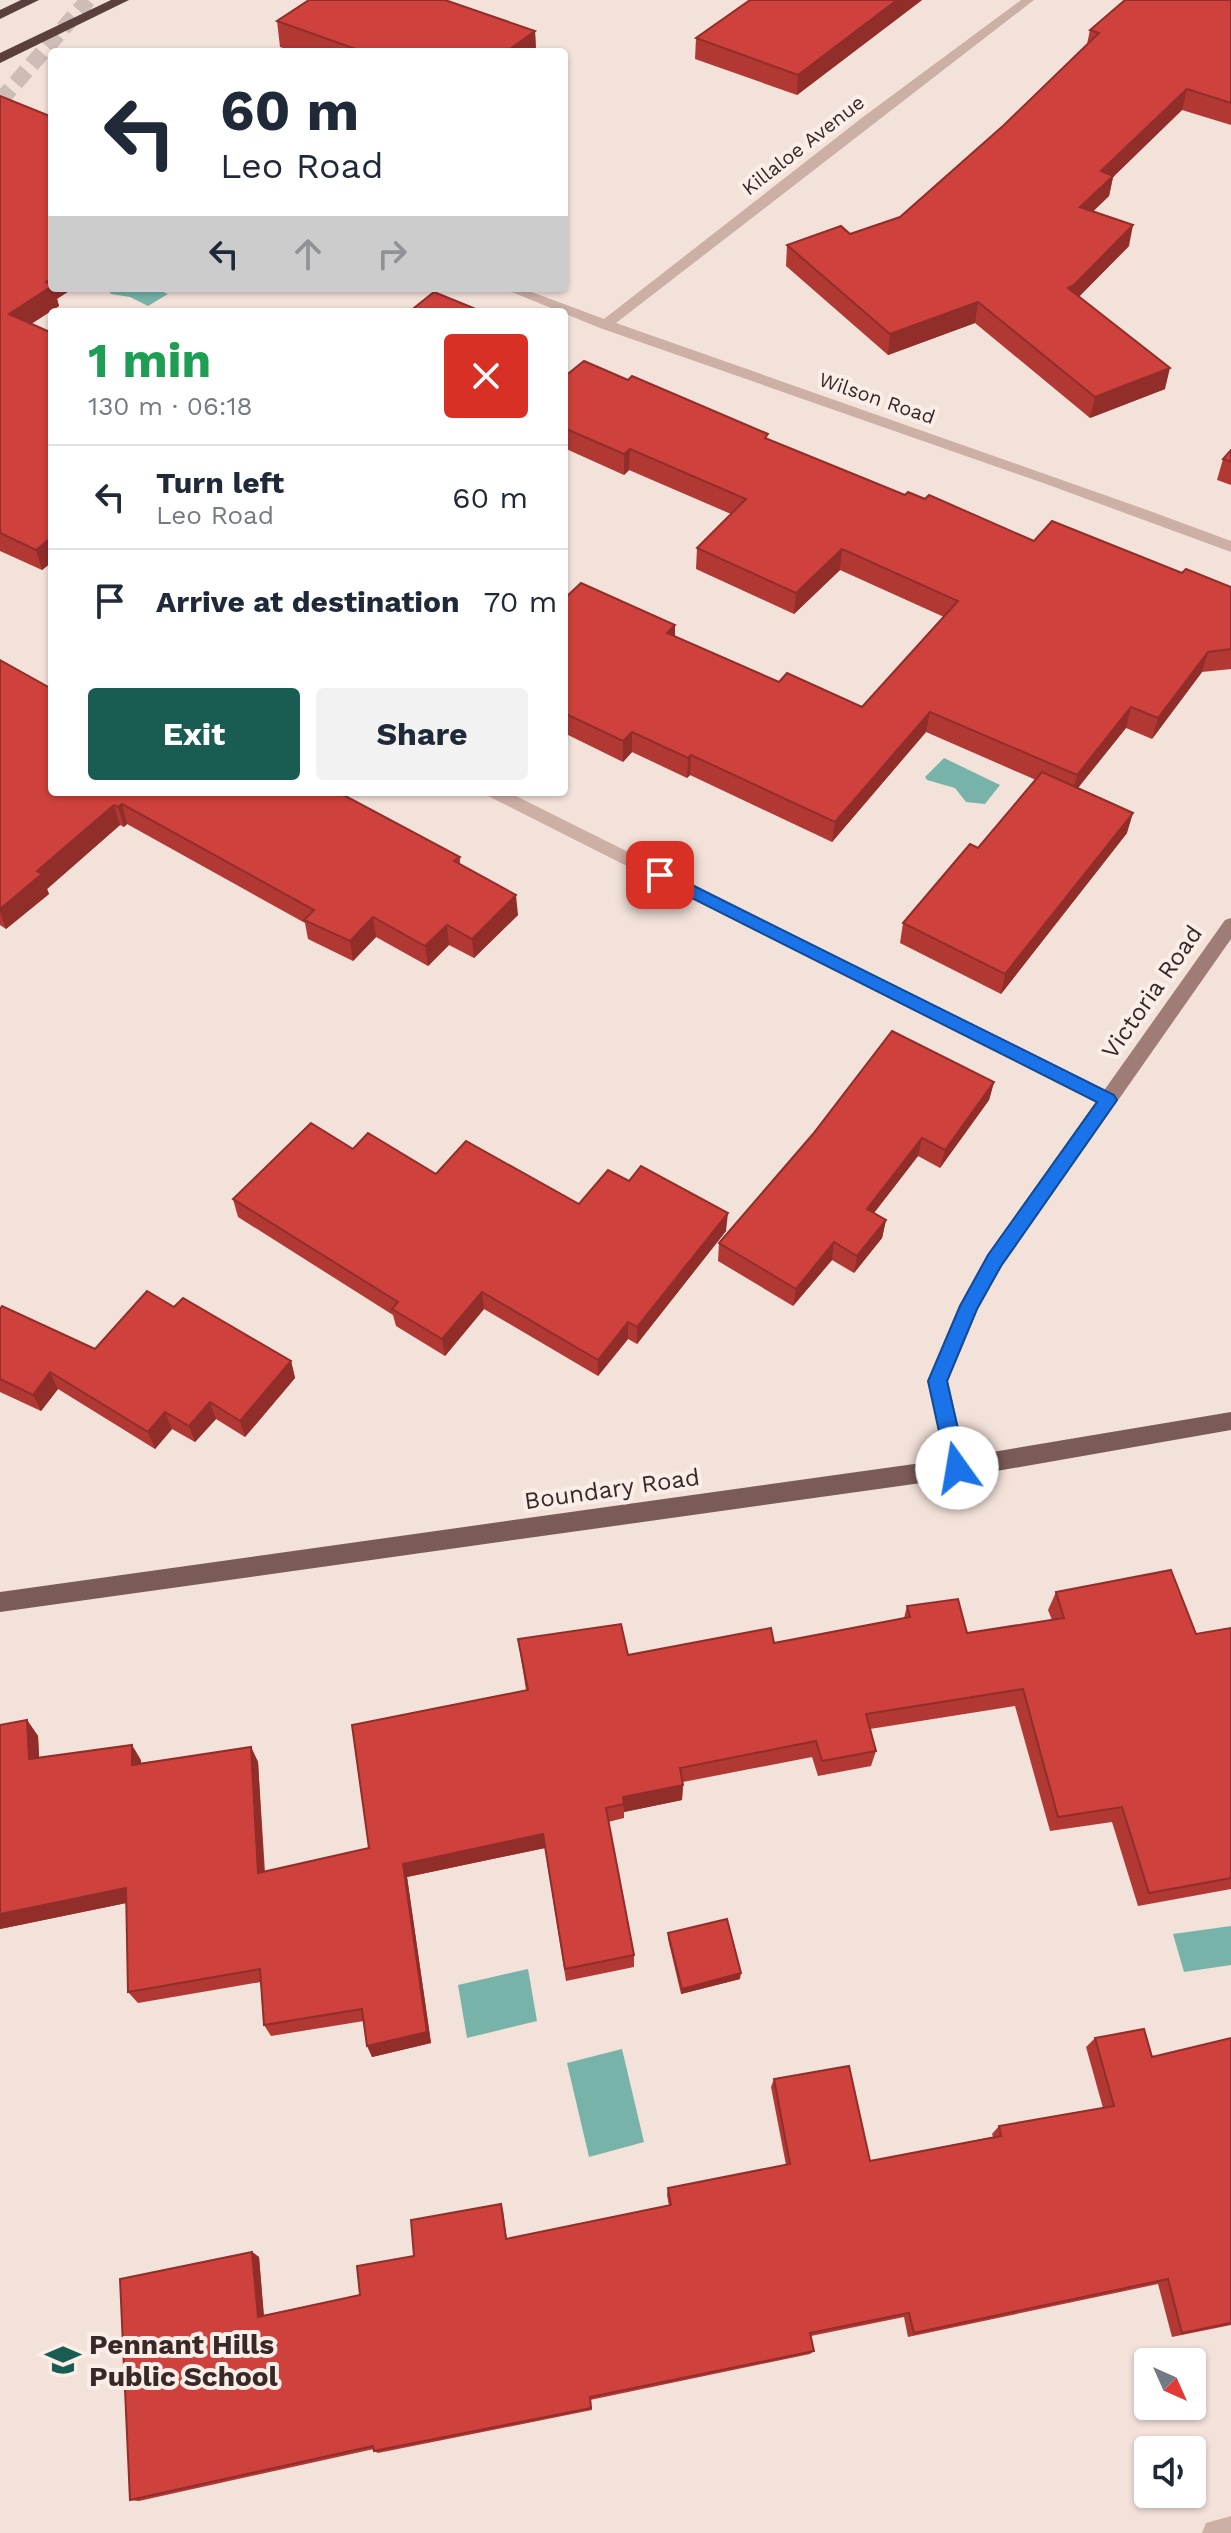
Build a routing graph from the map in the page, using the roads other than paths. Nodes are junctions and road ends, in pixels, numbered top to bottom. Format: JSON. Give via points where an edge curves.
{"nodes":[{"id":1,"x":32,"y":0,"type":"edge"},
{"id":2,"x":122,"y":0,"type":"edge"},
{"id":3,"x":1028,"y":0,"type":"edge"},
{"id":4,"x":0,"y":15,"type":"edge"},
{"id":5,"x":0,"y":59,"type":"edge"},
{"id":6,"x":519,"y":292,"type":"edge"},
{"id":7,"x":561,"y":308,"type":"edge"},
{"id":8,"x":568,"y":311,"type":"edge"},
{"id":9,"x":605,"y":325,"type":"junction"},
{"id":10,"x":1231,"y":547,"type":"edge"},
{"id":11,"x":502,"y":796,"type":"edge"},
{"id":12,"x":1231,"y":925,"type":"edge"},
{"id":13,"x":1108,"y":1100,"type":"junction"},
{"id":14,"x":1231,"y":1421,"type":"edge"},
{"id":15,"x":957,"y":1468,"type":"junction"},
{"id":16,"x":0,"y":1602,"type":"edge"},
{"id":17,"x":1231,"y":2530,"type":"edge"},
{"id":18,"x":1216,"y":2533,"type":"edge"}],
"edges":[{"from":1,"to":4,"type":"highway"},
{"from":2,"to":5,"type":"highway"},
{"from":3,"to":9,"type":"street","name":"Killaloe Avenue"},
{"from":6,"to":7,"type":"street","name":"Wilson Road"},
{"from":8,"to":9,"type":"street","name":"Wilson Road"},
{"from":9,"to":10,"type":"street","name":"Wilson Road"},
{"from":11,"to":13,"type":"street"},
{"from":12,"to":13,"type":"street","name":"Victoria Road"},
{"from":13,"to":15,"type":"street","name":"Victoria Road","via":[[995,1260],[938,1381]]},
{"from":14,"to":15,"type":"main road","name":"Boundary Road"},
{"from":15,"to":16,"type":"main road","name":"Boundary Road"},
{"from":17,"to":18,"type":"street"}]}
